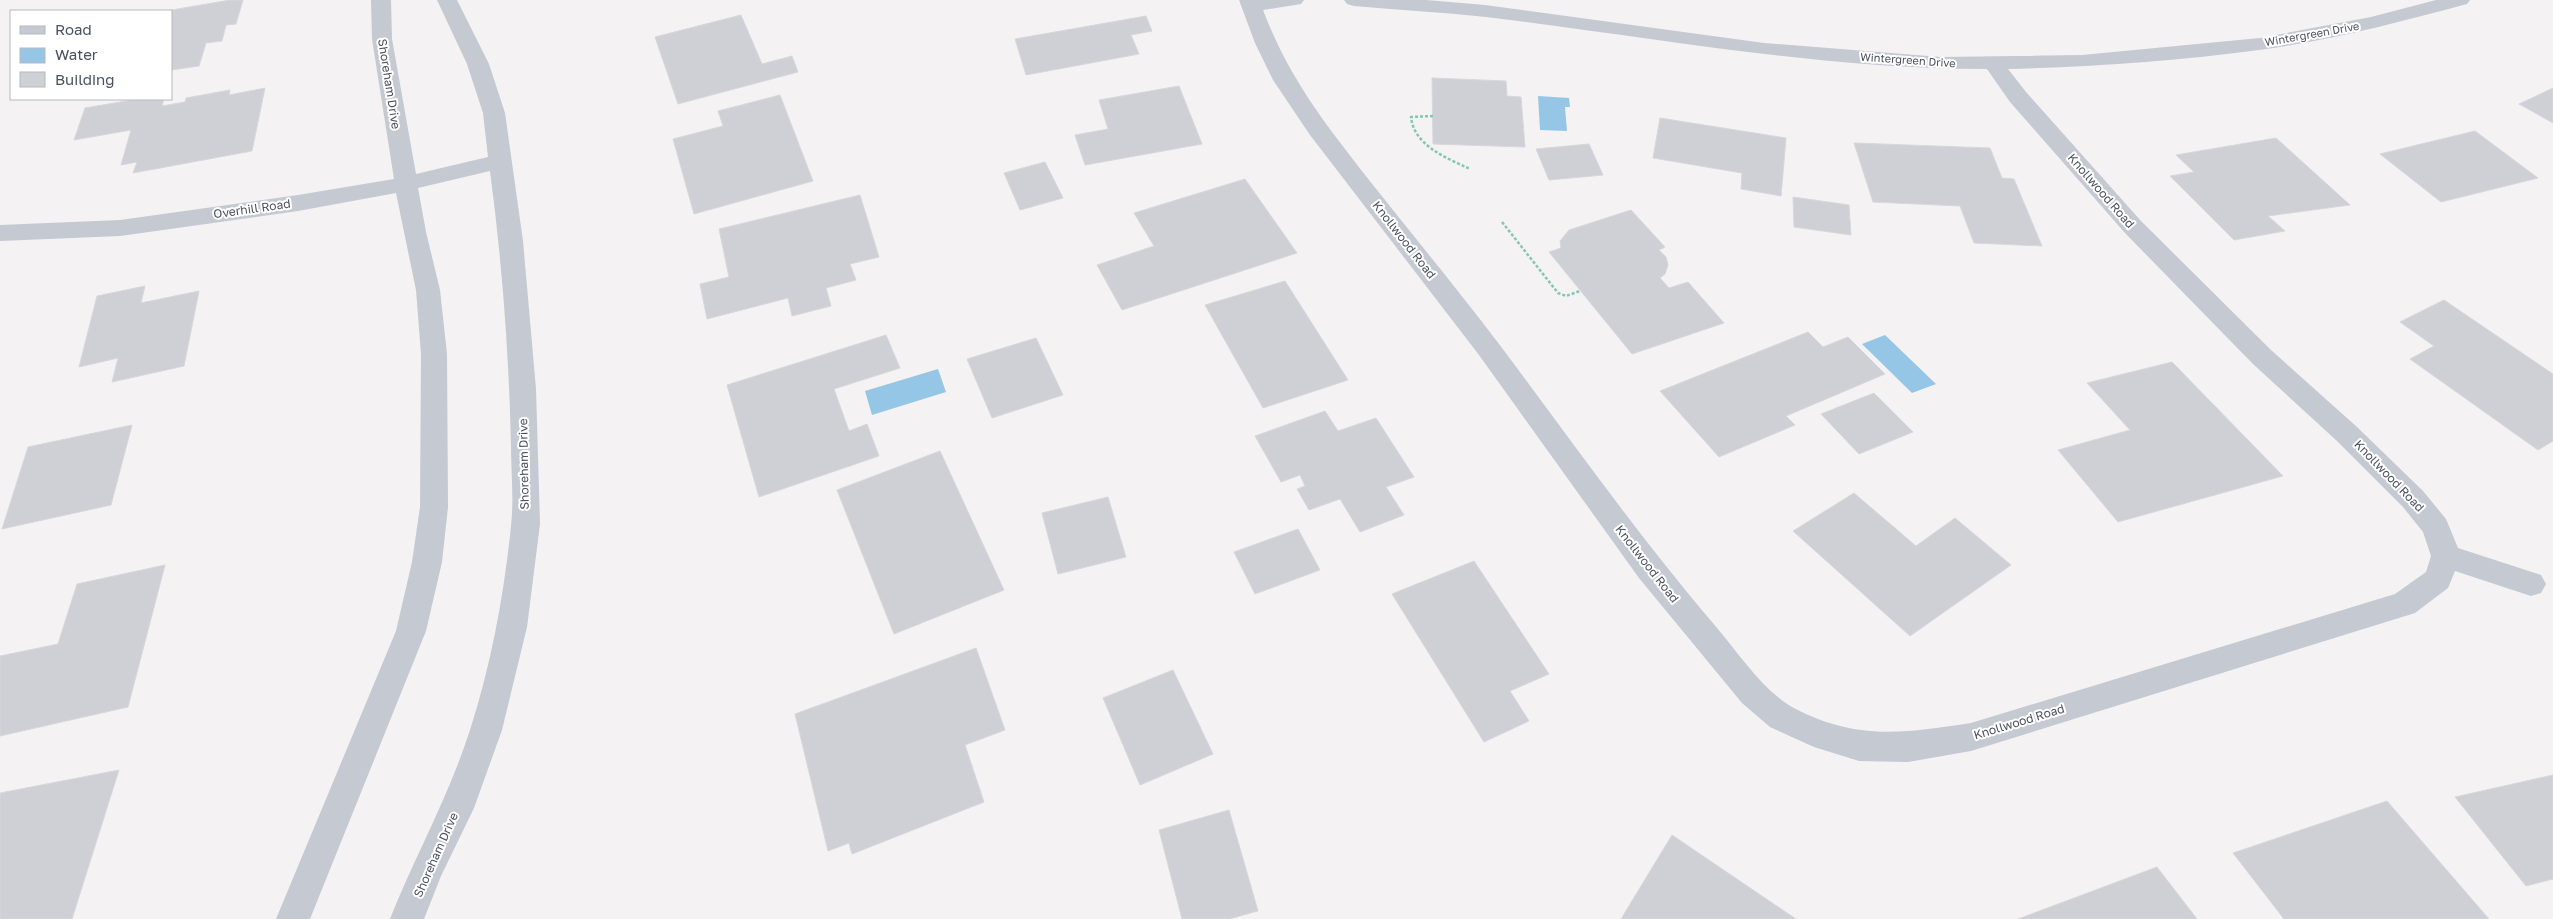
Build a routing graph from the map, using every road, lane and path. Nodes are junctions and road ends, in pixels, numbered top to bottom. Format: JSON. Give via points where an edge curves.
{"nodes":[{"id":1,"x":381,"y":0,"type":"edge"},
{"id":2,"x":447,"y":0,"type":"edge"},
{"id":3,"x":1294,"y":0,"type":"edge"},
{"id":4,"x":1354,"y":0,"type":"edge"},
{"id":5,"x":2460,"y":0,"type":"edge"},
{"id":6,"x":1250,"y":3,"type":"edge"},
{"id":7,"x":1993,"y":63,"type":"junction"},
{"id":8,"x":1433,"y":116,"type":"dead end"},
{"id":9,"x":501,"y":162,"type":"junction"},
{"id":10,"x":1470,"y":169,"type":"dead end"},
{"id":11,"x":406,"y":184,"type":"junction"},
{"id":12,"x":1502,"y":222,"type":"dead end"},
{"id":13,"x":0,"y":233,"type":"edge"},
{"id":14,"x":1580,"y":290,"type":"dead end"},
{"id":15,"x":2446,"y":556,"type":"junction"},
{"id":16,"x":2531,"y":584,"type":"dead end"},
{"id":17,"x":293,"y":919,"type":"edge"},
{"id":18,"x":407,"y":919,"type":"edge"}],
"edges":[{"from":1,"to":11,"type":"street","name":"Shoreham Drive","via":[[380,27]]},
{"from":2,"to":9,"type":"street","name":"Shoreham Drive","via":[[481,74],[494,113]]},
{"from":3,"to":6,"type":"street"},
{"from":4,"to":7,"type":"street","name":"Wintergreen Drive","via":[[1485,11],[1764,50],[1941,63]]},
{"from":5,"to":7,"type":"street","name":"Wintergreen Drive","via":[[2372,23],[2260,44],[2082,62]]},
{"from":6,"to":15,"type":"street","name":"Knollwood Road","via":[[1284,80],[1318,130],[1488,348],[1648,569],[1753,693],[1781,717],[1825,737],[1859,746],[1908,747],[1971,737],[2404,604],[2438,579]]},
{"from":7,"to":15,"type":"street","name":"Knollwood Road","via":[[2018,97],[2133,227],[2262,357],[2413,498],[2436,527]]},
{"from":8,"to":10,"type":"path","via":[[1412,117],[1411,122],[1420,139],[1430,149]]},
{"from":9,"to":11,"type":"street","name":"Overhill Road"},
{"from":9,"to":18,"type":"street","name":"Shoreham Drive","via":[[523,389],[526,524],[512,627],[486,730],[457,808]]},
{"from":11,"to":13,"type":"street","name":"Overhill Road","via":[[120,228]]},
{"from":11,"to":17,"type":"street","name":"Shoreham Drive","via":[[428,290],[434,354],[434,507],[427,562],[411,631]]},
{"from":12,"to":14,"type":"path","via":[[1558,293],[1566,296]]},
{"from":15,"to":16,"type":"street"}]}
